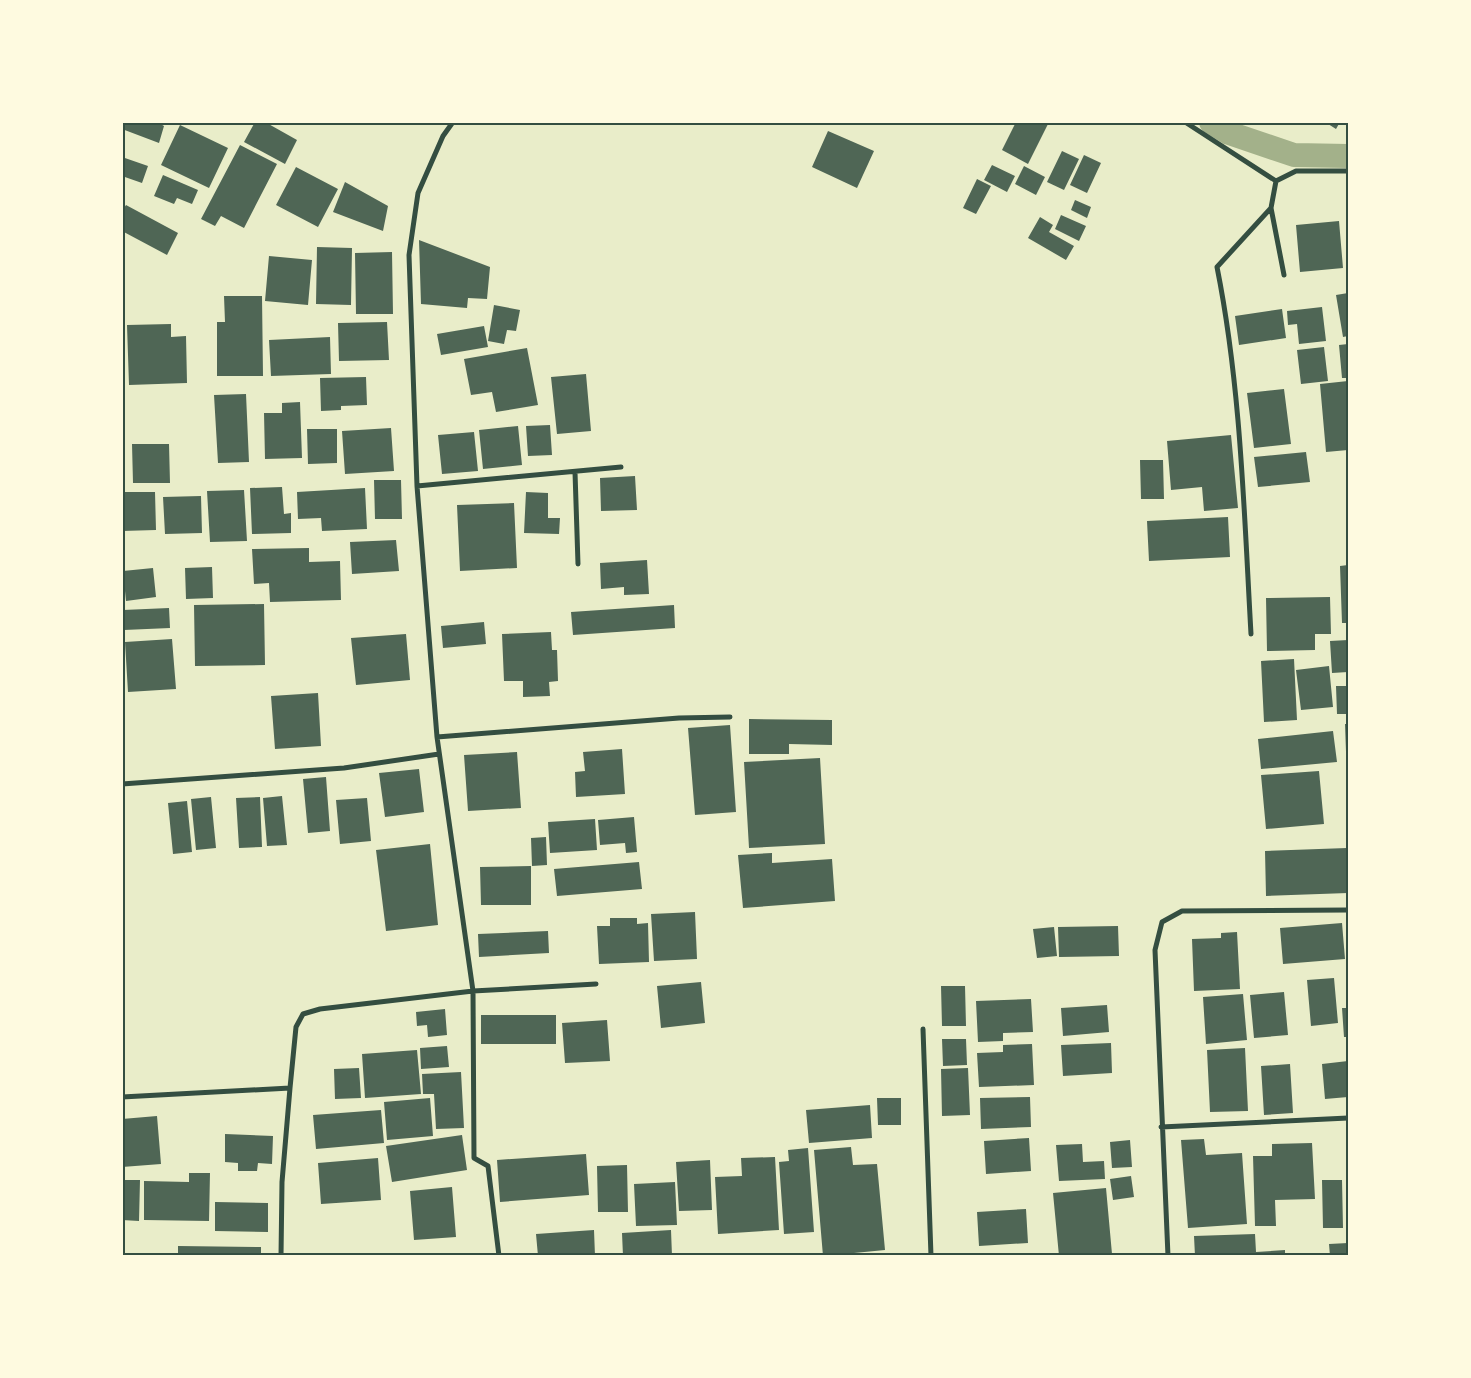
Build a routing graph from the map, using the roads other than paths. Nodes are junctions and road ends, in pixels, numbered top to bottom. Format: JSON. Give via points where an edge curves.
{"nodes":[{"id":1,"x":453,"y":122,"type":"edge"},
{"id":2,"x":1184,"y":122,"type":"edge"},
{"id":3,"x":1348,"y":172,"type":"edge"},
{"id":4,"x":1276,"y":181,"type":"junction"},
{"id":5,"x":1271,"y":208,"type":"junction"},
{"id":6,"x":1284,"y":275,"type":"dead end"},
{"id":7,"x":621,"y":468,"type":"dead end"},
{"id":8,"x":574,"y":472,"type":"junction"},
{"id":9,"x":417,"y":486,"type":"junction"},
{"id":10,"x":578,"y":564,"type":"dead end"},
{"id":11,"x":1250,"y":634,"type":"dead end"},
{"id":12,"x":730,"y":717,"type":"dead end"},
{"id":13,"x":437,"y":738,"type":"junction"},
{"id":14,"x":439,"y":754,"type":"junction"},
{"id":15,"x":122,"y":784,"type":"edge"},
{"id":16,"x":1348,"y":910,"type":"edge"},
{"id":17,"x":596,"y":984,"type":"dead end"},
{"id":18,"x":473,"y":991,"type":"junction"},
{"id":19,"x":922,"y":1029,"type":"dead end"},
{"id":20,"x":290,"y":1088,"type":"junction"},
{"id":21,"x":122,"y":1097,"type":"edge"},
{"id":22,"x":1348,"y":1118,"type":"edge"},
{"id":23,"x":1161,"y":1127,"type":"junction"},
{"id":24,"x":280,"y":1256,"type":"edge"},
{"id":25,"x":498,"y":1256,"type":"edge"},
{"id":26,"x":931,"y":1256,"type":"edge"},
{"id":27,"x":1168,"y":1256,"type":"edge"}],
"edges":[{"from":1,"to":9,"type":"street","via":[[443,136],[418,192],[410,255]]},
{"from":2,"to":4,"type":"street"},
{"from":3,"to":4,"type":"street","via":[[1296,171]]},
{"from":4,"to":5,"type":"street"},
{"from":5,"to":6,"type":"street"},
{"from":5,"to":11,"type":"street","via":[[1217,266],[1228,319],[1240,447]]},
{"from":7,"to":8,"type":"street"},
{"from":8,"to":9,"type":"street"},
{"from":8,"to":10,"type":"street"},
{"from":9,"to":13,"type":"street"},
{"from":12,"to":13,"type":"street","via":[[679,718]]},
{"from":13,"to":14,"type":"street"},
{"from":14,"to":15,"type":"street","via":[[344,768]]},
{"from":14,"to":18,"type":"street"},
{"from":16,"to":23,"type":"street","via":[[1182,911],[1162,922],[1154,950]]},
{"from":17,"to":18,"type":"street"},
{"from":18,"to":20,"type":"street","via":[[320,1009],[303,1014],[296,1027]]},
{"from":18,"to":25,"type":"street","via":[[474,1158],[488,1166]]},
{"from":19,"to":26,"type":"street"},
{"from":20,"to":21,"type":"street"},
{"from":20,"to":24,"type":"street"},
{"from":22,"to":23,"type":"street"},
{"from":23,"to":27,"type":"street"}]}
